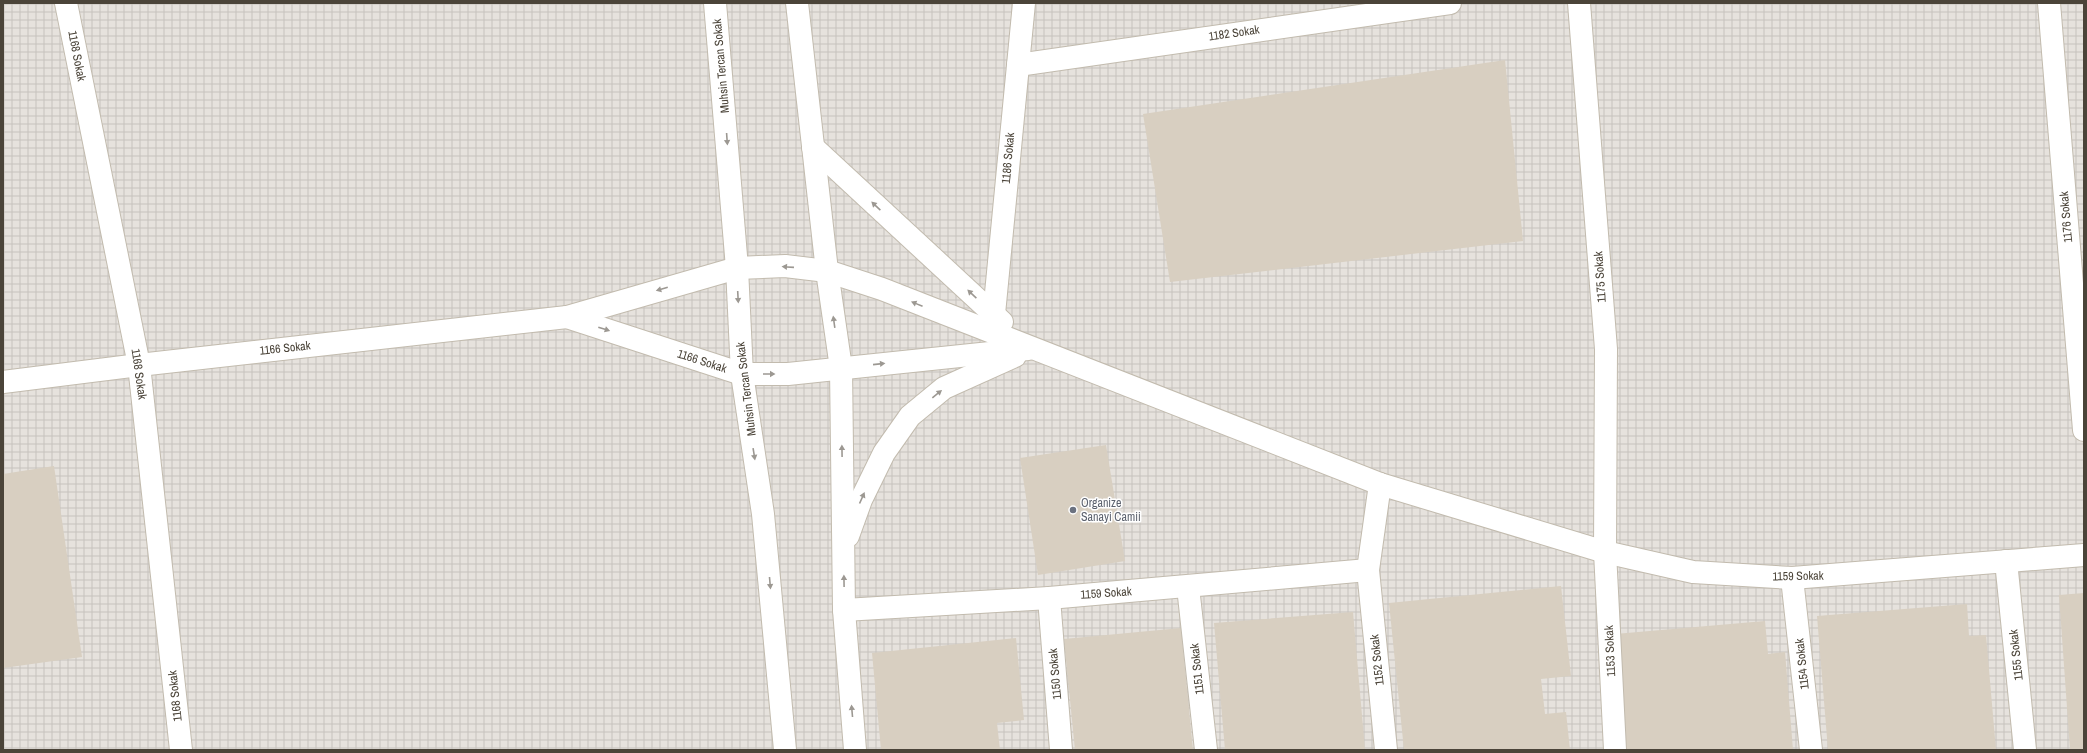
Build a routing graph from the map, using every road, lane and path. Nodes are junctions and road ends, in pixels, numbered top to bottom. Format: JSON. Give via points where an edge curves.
{"nodes":[{"id":1,"x":66,"y":3,"type":"edge"},
{"id":2,"x":715,"y":3,"type":"edge"},
{"id":3,"x":797,"y":3,"type":"edge"},
{"id":4,"x":1024,"y":3,"type":"edge"},
{"id":5,"x":1450,"y":3,"type":"edge"},
{"id":6,"x":1579,"y":3,"type":"edge"},
{"id":7,"x":2049,"y":3,"type":"edge"},
{"id":8,"x":1018,"y":65,"type":"junction"},
{"id":9,"x":813,"y":147,"type":"junction"},
{"id":10,"x":737,"y":268,"type":"junction"},
{"id":11,"x":827,"y":271,"type":"junction"},
{"id":12,"x":994,"y":314,"type":"junction"},
{"id":13,"x":567,"y":317,"type":"junction"},
{"id":14,"x":1031,"y":349,"type":"junction"},
{"id":15,"x":139,"y":364,"type":"junction"},
{"id":16,"x":841,"y":368,"type":"junction"},
{"id":17,"x":742,"y":374,"type":"junction"},
{"id":18,"x":3,"y":382,"type":"edge"},
{"id":19,"x":2084,"y":430,"type":"edge"},
{"id":20,"x":1380,"y":484,"type":"junction"},
{"id":21,"x":843,"y":548,"type":"junction"},
{"id":22,"x":1605,"y":552,"type":"junction"},
{"id":23,"x":2084,"y":555,"type":"edge"},
{"id":24,"x":2006,"y":561,"type":"junction"},
{"id":25,"x":1368,"y":570,"type":"junction"},
{"id":26,"x":1792,"y":578,"type":"junction"},
{"id":27,"x":1188,"y":587,"type":"junction"},
{"id":28,"x":1049,"y":598,"type":"junction"},
{"id":29,"x":844,"y":610,"type":"junction"},
{"id":30,"x":181,"y":750,"type":"edge"},
{"id":31,"x":785,"y":750,"type":"edge"},
{"id":32,"x":855,"y":750,"type":"edge"},
{"id":33,"x":1061,"y":750,"type":"edge"},
{"id":34,"x":1206,"y":750,"type":"edge"},
{"id":35,"x":1386,"y":750,"type":"edge"},
{"id":36,"x":1615,"y":750,"type":"edge"},
{"id":37,"x":1811,"y":750,"type":"edge"},
{"id":38,"x":2025,"y":750,"type":"edge"}],
"edges":[{"from":1,"to":15,"type":"street","name":"1168 Sokak"},
{"from":2,"to":10,"type":"street","name":"Muhsin Tercan Sokak","one_way":true},
{"from":3,"to":9,"type":"street"},
{"from":4,"to":8,"type":"street","name":"1186 Sokak"},
{"from":5,"to":8,"type":"street","name":"1182 Sokak"},
{"from":6,"to":22,"type":"street","name":"1175 Sokak","via":[[1606,349]]},
{"from":7,"to":19,"type":"street","name":"1176 Sokak"},
{"from":8,"to":12,"type":"street","name":"1186 Sokak"},
{"from":9,"to":11,"type":"street"},
{"from":12,"to":9,"type":"street","one_way":true},
{"from":11,"to":10,"type":"street","name":"1166 Sokak","one_way":true,"via":[[785,266]]},
{"from":10,"to":13,"type":"street","name":"1166 Sokak","one_way":true},
{"from":10,"to":17,"type":"street","name":"Muhsin Tercan Sokak","one_way":true},
{"from":14,"to":11,"type":"street","name":"1166 Sokak","one_way":true,"via":[[882,289]]},
{"from":16,"to":11,"type":"street","one_way":true},
{"from":12,"to":14,"type":"street"},
{"from":13,"to":15,"type":"street","name":"1166 Sokak"},
{"from":13,"to":17,"type":"street","name":"1166 Sokak","one_way":true},
{"from":16,"to":14,"type":"street","name":"1166 Sokak","one_way":true},
{"from":14,"to":20,"type":"street","name":"1159 Sokak"},
{"from":21,"to":14,"type":"street","one_way":true,"via":[[861,500],[884,453],[910,416],[944,388]]},
{"from":15,"to":18,"type":"street","name":"1166 Sokak"},
{"from":15,"to":30,"type":"street","name":"1168 Sokak"},
{"from":17,"to":16,"type":"street","name":"1166 Sokak","one_way":true,"via":[[788,374]]},
{"from":21,"to":16,"type":"street","one_way":true},
{"from":17,"to":31,"type":"street","name":"Muhsin Tercan Sokak","one_way":true,"via":[[763,514]]},
{"from":20,"to":22,"type":"street","name":"1159 Sokak"},
{"from":20,"to":25,"type":"street","name":"1152 Sokak"},
{"from":29,"to":21,"type":"street","one_way":true},
{"from":22,"to":26,"type":"street","name":"1159 Sokak","via":[[1693,572]]},
{"from":22,"to":36,"type":"street","name":"1153 Sokak"},
{"from":23,"to":24,"type":"street","name":"1159 Sokak"},
{"from":24,"to":26,"type":"street","name":"1159 Sokak"},
{"from":24,"to":38,"type":"street","name":"1155 Sokak"},
{"from":25,"to":27,"type":"street","name":"1159 Sokak"},
{"from":25,"to":35,"type":"street","name":"1152 Sokak"},
{"from":26,"to":37,"type":"street","name":"1154 Sokak"},
{"from":27,"to":28,"type":"street","name":"1159 Sokak"},
{"from":27,"to":34,"type":"street","name":"1151 Sokak"},
{"from":28,"to":29,"type":"street","name":"1159 Sokak"},
{"from":28,"to":33,"type":"street","name":"1150 Sokak"},
{"from":32,"to":29,"type":"street","one_way":true}]}
